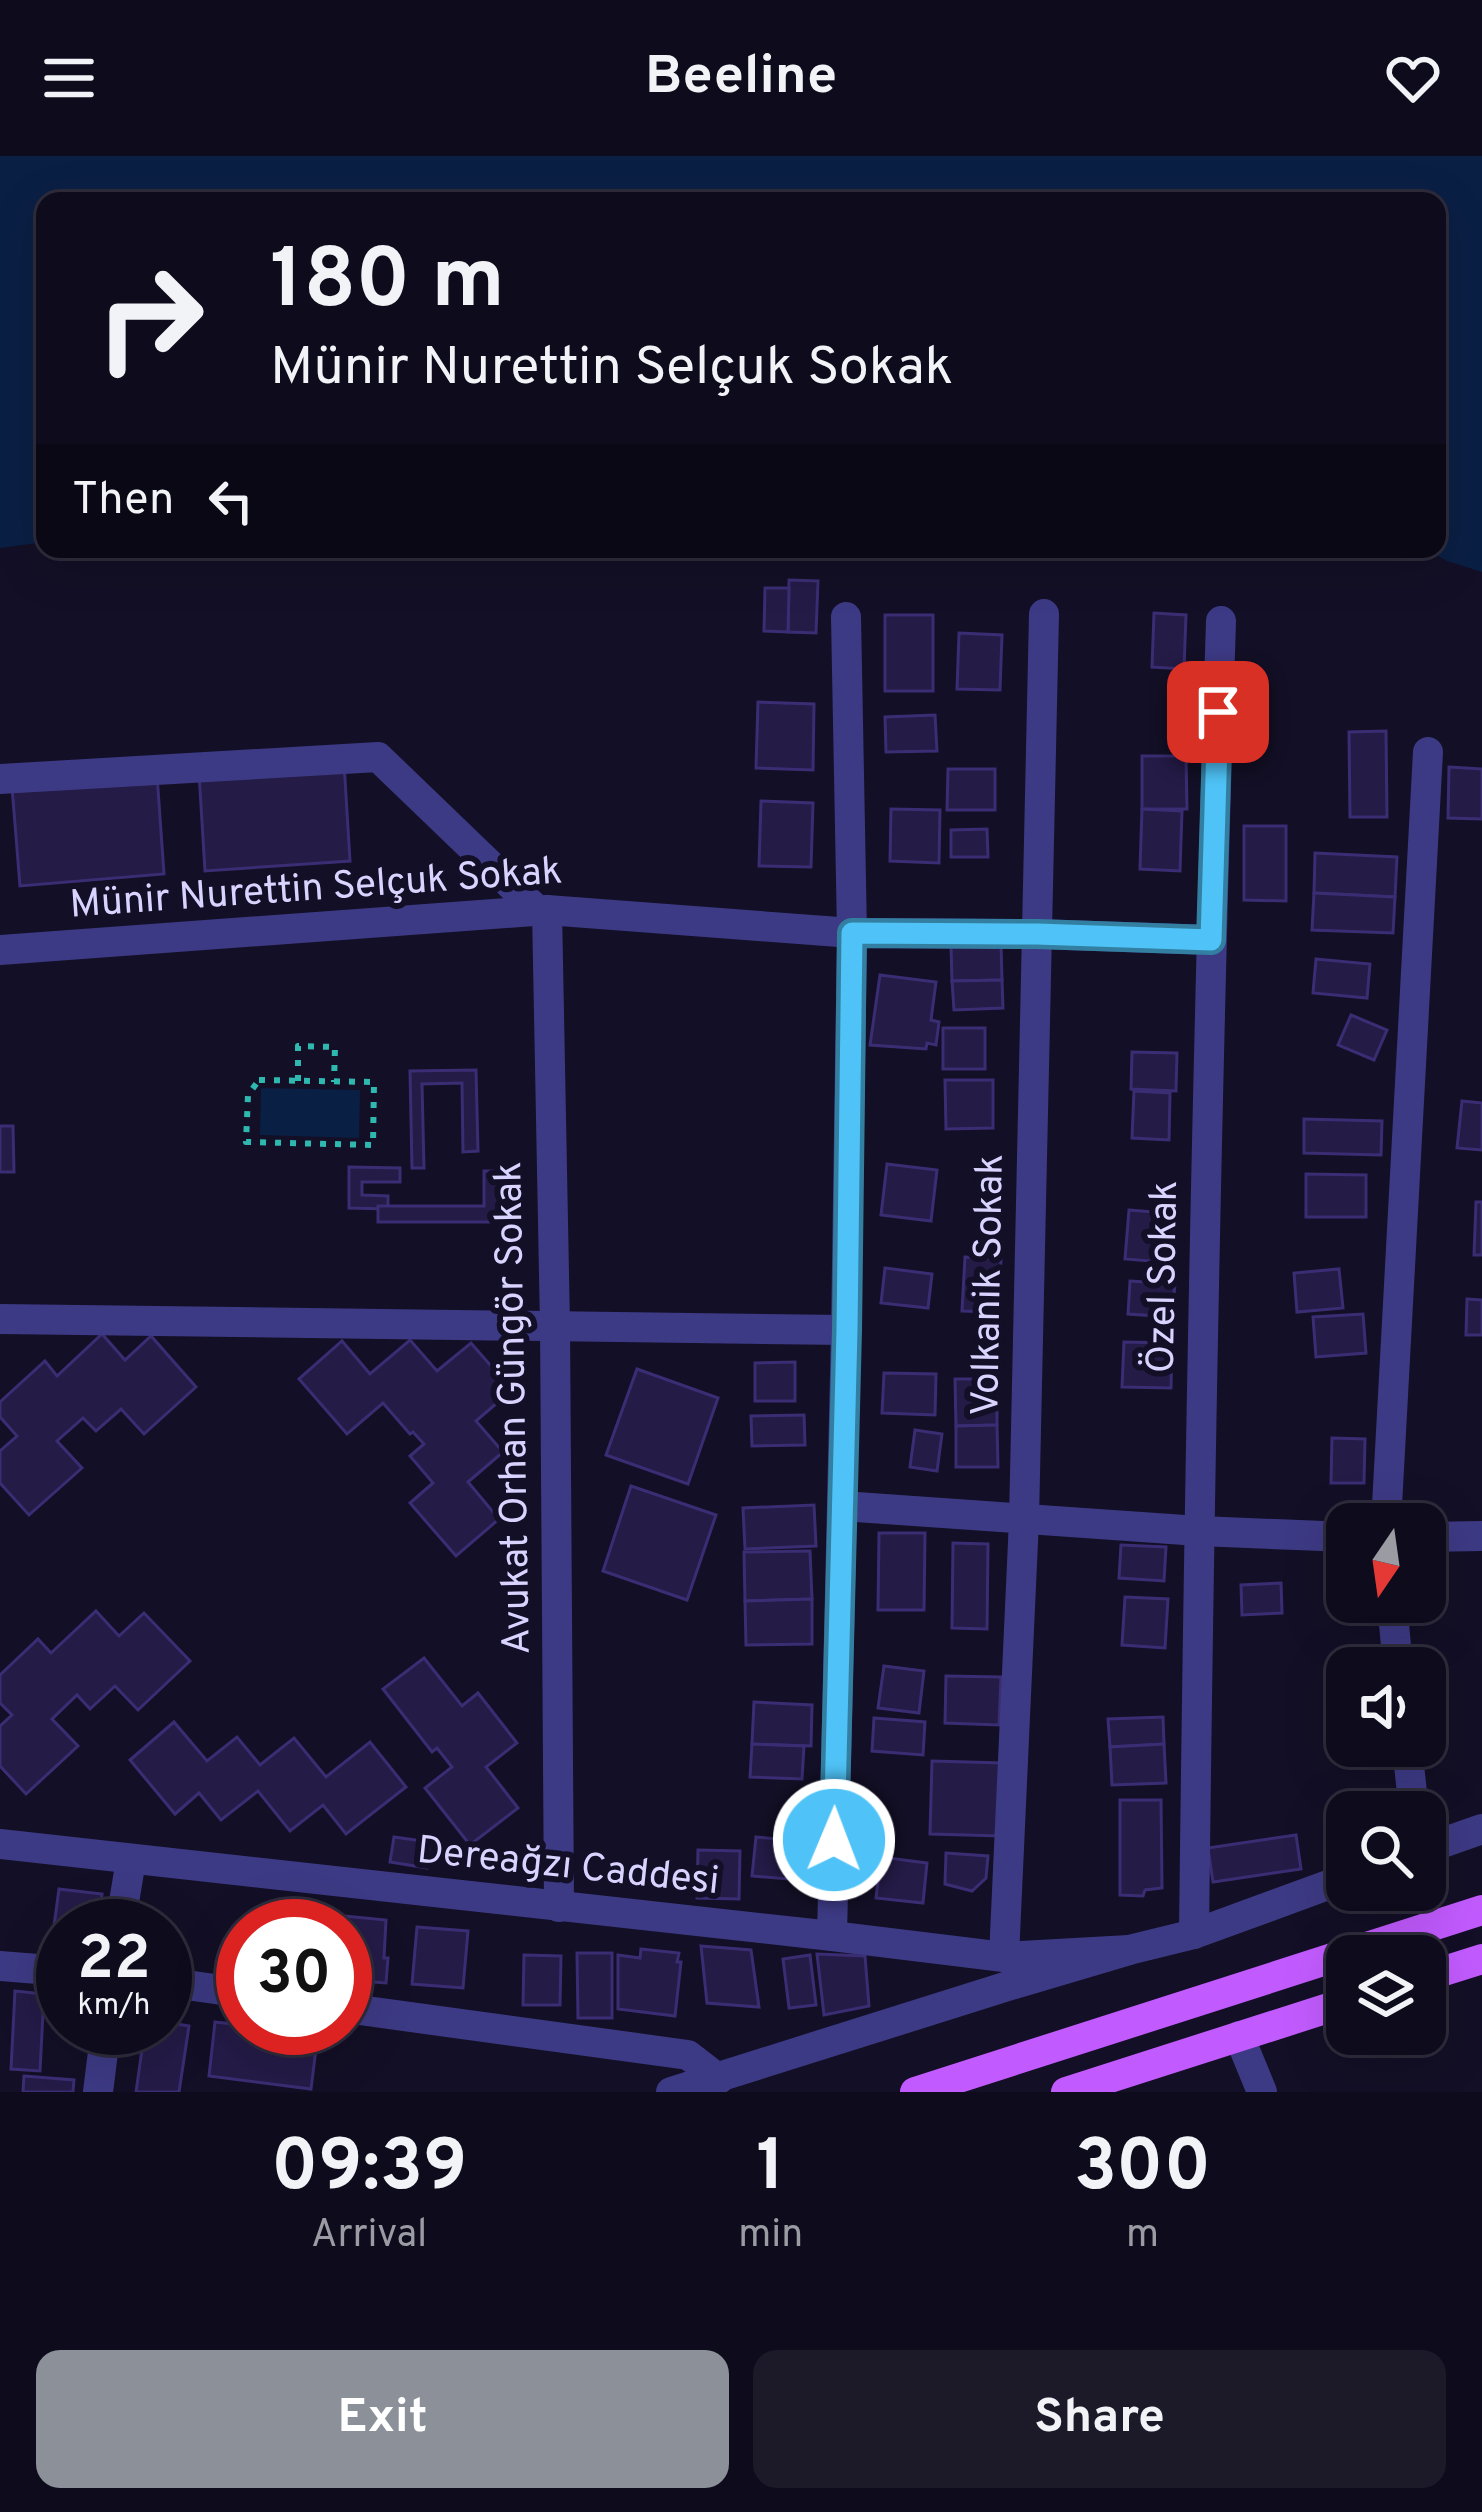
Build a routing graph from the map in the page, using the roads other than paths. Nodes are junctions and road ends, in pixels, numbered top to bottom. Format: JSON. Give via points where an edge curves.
{"nodes":[{"id":1,"x":1044,"y":614,"type":"dead end"},
{"id":2,"x":846,"y":617,"type":"dead end"},
{"id":3,"x":1221,"y":621,"type":"dead end"},
{"id":4,"x":1428,"y":752,"type":"dead end"},
{"id":5,"x":0,"y":778,"type":"edge"},
{"id":6,"x":542,"y":910,"type":"junction"},
{"id":7,"x":852,"y":933,"type":"junction"},
{"id":8,"x":1037,"y":934,"type":"junction"},
{"id":9,"x":1211,"y":940,"type":"junction"},
{"id":10,"x":0,"y":950,"type":"edge"},
{"id":11,"x":0,"y":1319,"type":"edge"},
{"id":12,"x":555,"y":1326,"type":"junction"},
{"id":13,"x":847,"y":1330,"type":"junction"},
{"id":14,"x":1387,"y":1503,"type":"edge"},
{"id":15,"x":842,"y":1506,"type":"junction"},
{"id":16,"x":1024,"y":1520,"type":"junction"},
{"id":17,"x":1199,"y":1532,"type":"junction"},
{"id":18,"x":1326,"y":1536,"type":"edge"},
{"id":19,"x":1482,"y":1536,"type":"edge"},
{"id":20,"x":1446,"y":1537,"type":"edge"},
{"id":21,"x":1482,"y":1829,"type":"edge"},
{"id":22,"x":1446,"y":1842,"type":"edge"},
{"id":23,"x":0,"y":1844,"type":"edge"},
{"id":24,"x":130,"y":1860,"type":"junction"},
{"id":25,"x":1326,"y":1886,"type":"edge"},
{"id":26,"x":124,"y":1899,"type":"edge"},
{"id":27,"x":559,"y":1906,"type":"junction"},
{"id":28,"x":1482,"y":1910,"type":"edge"},
{"id":29,"x":1195,"y":1934,"type":"junction"},
{"id":30,"x":832,"y":1936,"type":"junction"},
{"id":31,"x":1129,"y":1950,"type":"junction"},
{"id":32,"x":1004,"y":1957,"type":"junction"},
{"id":33,"x":1482,"y":1959,"type":"edge"},
{"id":34,"x":0,"y":1966,"type":"edge"},
{"id":35,"x":36,"y":1969,"type":"edge"},
{"id":36,"x":1446,"y":1970,"type":"edge"},
{"id":37,"x":1326,"y":2009,"type":"edge"},
{"id":38,"x":372,"y":2012,"type":"edge"},
{"id":39,"x":1239,"y":2036,"type":"junction"},
{"id":40,"x":103,"y":2055,"type":"edge"},
{"id":41,"x":719,"y":2078,"type":"junction"},
{"id":42,"x":98,"y":2092,"type":"edge"},
{"id":43,"x":671,"y":2092,"type":"edge"},
{"id":44,"x":915,"y":2092,"type":"edge"},
{"id":45,"x":1066,"y":2092,"type":"edge"},
{"id":46,"x":1262,"y":2092,"type":"edge"}],
"edges":[{"from":1,"to":8,"type":"street","name":"Volkanik Sokak"},
{"from":2,"to":7,"type":"street"},
{"from":3,"to":9,"type":"street","name":"Özel Sokak"},
{"from":4,"to":14,"type":"street"},
{"from":5,"to":6,"type":"street","via":[[378,757]]},
{"from":6,"to":7,"type":"street","name":"Münir Nurettin Selçuk Sokak"},
{"from":6,"to":10,"type":"street","name":"Münir Nurettin Selçuk Sokak"},
{"from":6,"to":12,"type":"street","name":"Avukat Orhan Güngör Sokak"},
{"from":7,"to":8,"type":"street","name":"Münir Nurettin Selçuk Sokak"},
{"from":7,"to":13,"type":"street"},
{"from":8,"to":9,"type":"street","name":"Münir Nurettin Selçuk Sokak"},
{"from":8,"to":16,"type":"street","name":"Volkanik Sokak"},
{"from":9,"to":17,"type":"street","name":"Özel Sokak"},
{"from":11,"to":12,"type":"street"},
{"from":12,"to":13,"type":"street"},
{"from":12,"to":27,"type":"street","name":"Avukat Orhan Güngör Sokak"},
{"from":13,"to":15,"type":"street"},
{"from":15,"to":16,"type":"street"},
{"from":15,"to":30,"type":"street"},
{"from":16,"to":17,"type":"street"},
{"from":16,"to":32,"type":"street","name":"Volkanik Sokak"},
{"from":17,"to":18,"type":"street"},
{"from":17,"to":29,"type":"street","name":"Özel Sokak"},
{"from":19,"to":20,"type":"street"},
{"from":21,"to":22,"type":"street"},
{"from":23,"to":24,"type":"street","name":"Dereağzı Caddesi"},
{"from":24,"to":26,"type":"street"},
{"from":24,"to":27,"type":"street","name":"Dereağzı Caddesi"},
{"from":25,"to":29,"type":"street"},
{"from":27,"to":30,"type":"street","name":"Dereağzı Caddesi"},
{"from":28,"to":44,"type":"main road"},
{"from":29,"to":31,"type":"street"},
{"from":30,"to":32,"type":"street","name":"Dereağzı Caddesi"},
{"from":31,"to":32,"type":"street","name":"Dereağzı Caddesi"},
{"from":31,"to":41,"type":"street"},
{"from":33,"to":36,"type":"main road"},
{"from":34,"to":35,"type":"street"},
{"from":37,"to":39,"type":"main road"},
{"from":38,"to":41,"type":"street","via":[[688,2055]]},
{"from":39,"to":45,"type":"main road"},
{"from":39,"to":46,"type":"street"},
{"from":40,"to":42,"type":"street"},
{"from":41,"to":43,"type":"street"}]}
